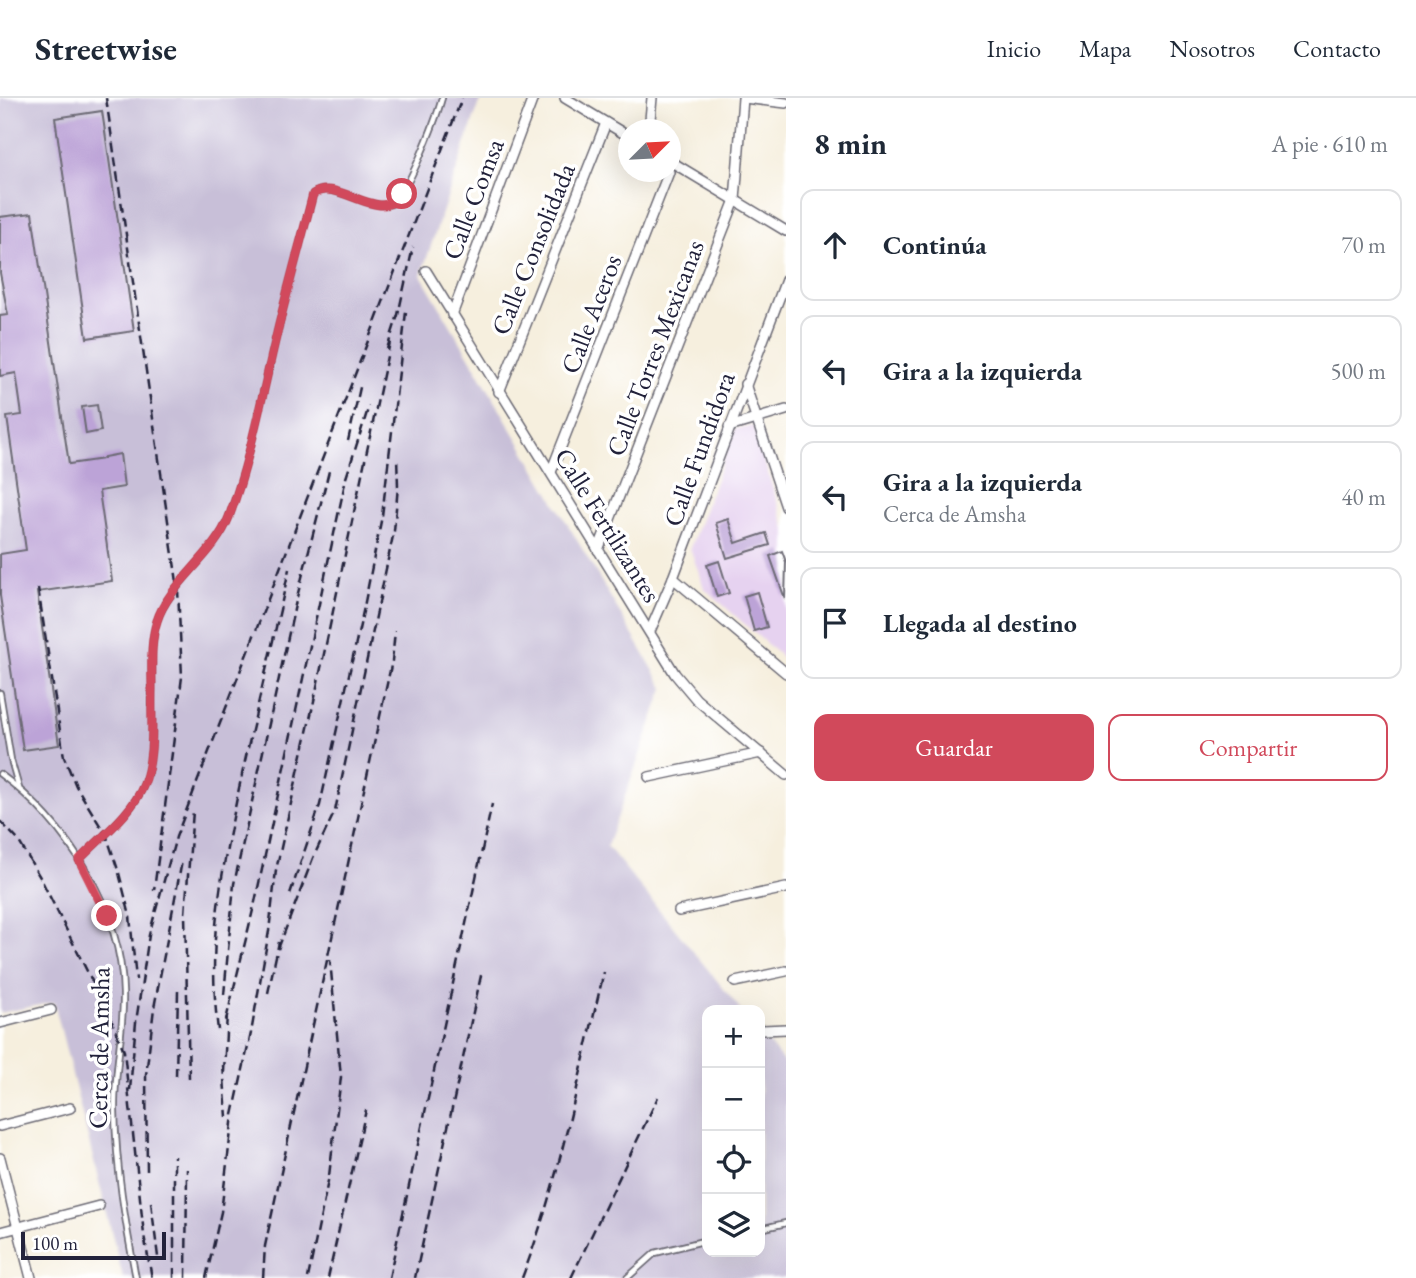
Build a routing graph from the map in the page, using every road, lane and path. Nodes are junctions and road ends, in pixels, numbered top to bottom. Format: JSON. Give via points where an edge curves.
{"nodes":[{"id":1,"x":442,"y":98,"type":"edge"},
{"id":2,"x":533,"y":98,"type":"edge"},
{"id":3,"x":565,"y":98,"type":"edge"},
{"id":4,"x":652,"y":98,"type":"edge"},
{"id":5,"x":744,"y":98,"type":"edge"},
{"id":6,"x":786,"y":103,"type":"edge"},
{"id":7,"x":650,"y":119,"type":"edge"},
{"id":8,"x":606,"y":123,"type":"junction"},
{"id":9,"x":618,"y":130,"type":"edge"},
{"id":10,"x":681,"y":171,"type":"edge"},
{"id":11,"x":665,"y":182,"type":"edge"},
{"id":12,"x":735,"y":200,"type":"junction"},
{"id":13,"x":786,"y":231,"type":"edge"},
{"id":14,"x":426,"y":271,"type":"dead end"},
{"id":15,"x":786,"y":280,"type":"edge"},
{"id":16,"x":452,"y":315,"type":"junction"},
{"id":17,"x":745,"y":384,"type":"junction"},
{"id":18,"x":499,"y":392,"type":"junction"},
{"id":19,"x":786,"y":410,"type":"edge"},
{"id":20,"x":758,"y":419,"type":"junction"},
{"id":21,"x":729,"y":427,"type":"junction"},
{"id":22,"x":551,"y":472,"type":"junction"},
{"id":23,"x":786,"y":507,"type":"edge"},
{"id":24,"x":598,"y":550,"type":"junction"},
{"id":25,"x":673,"y":578,"type":"junction"},
{"id":26,"x":650,"y":631,"type":"junction"},
{"id":27,"x":786,"y":673,"type":"edge"},
{"id":28,"x":0,"y":693,"type":"edge"},
{"id":29,"x":761,"y":753,"type":"junction"},
{"id":30,"x":0,"y":774,"type":"edge"},
{"id":31,"x":786,"y":775,"type":"edge"},
{"id":32,"x":649,"y":777,"type":"dead end"},
{"id":33,"x":19,"y":789,"type":"junction"},
{"id":34,"x":79,"y":860,"type":"junction"},
{"id":35,"x":786,"y":888,"type":"edge"},
{"id":36,"x":679,"y":911,"type":"dead end"},
{"id":37,"x":786,"y":971,"type":"edge"},
{"id":38,"x":735,"y":982,"type":"dead end"},
{"id":39,"x":51,"y":1010,"type":"dead end"},
{"id":40,"x":0,"y":1023,"type":"edge"},
{"id":41,"x":786,"y":1029,"type":"edge"},
{"id":42,"x":765,"y":1030,"type":"edge"},
{"id":43,"x":70,"y":1108,"type":"dead end"},
{"id":44,"x":0,"y":1126,"type":"edge"},
{"id":45,"x":0,"y":1158,"type":"edge"},
{"id":46,"x":99,"y":1206,"type":"dead end"},
{"id":47,"x":786,"y":1223,"type":"edge"},
{"id":48,"x":18,"y":1227,"type":"junction"},
{"id":49,"x":765,"y":1228,"type":"edge"},
{"id":50,"x":0,"y":1232,"type":"edge"},
{"id":51,"x":702,"y":1241,"type":"edge"},
{"id":52,"x":31,"y":1278,"type":"edge"},
{"id":53,"x":136,"y":1278,"type":"edge"},
{"id":54,"x":627,"y":1278,"type":"edge"}],
"edges":[{"from":1,"to":34,"type":"lane","via":[[398,200],[381,205],[328,190],[313,194],[257,426],[229,517],[165,604],[156,624],[151,744],[143,786],[127,811]]},
{"from":2,"to":16,"type":"street","name":"Calle Comsa"},
{"from":3,"to":8,"type":"street"},
{"from":4,"to":7,"type":"street"},
{"from":5,"to":6,"type":"street"},
{"from":5,"to":12,"type":"street","name":"Calle Torres Mexicanas"},
{"from":8,"to":9,"type":"street"},
{"from":8,"to":18,"type":"street","name":"Calle Consolidada"},
{"from":10,"to":12,"type":"street"},
{"from":11,"to":22,"type":"street","name":"Calle Aceros"},
{"from":12,"to":13,"type":"street"},
{"from":12,"to":24,"type":"street","name":"Calle Torres Mexicanas"},
{"from":14,"to":16,"type":"street","name":"Calle Fertilizantes"},
{"from":15,"to":17,"type":"street","name":"Calle Fundidora"},
{"from":16,"to":18,"type":"street","name":"Calle Fertilizantes"},
{"from":17,"to":20,"type":"street"},
{"from":17,"to":21,"type":"street","name":"Calle Fundidora"},
{"from":18,"to":22,"type":"street","name":"Calle Fertilizantes"},
{"from":19,"to":20,"type":"street"},
{"from":20,"to":21,"type":"street"},
{"from":20,"to":23,"type":"street"},
{"from":21,"to":25,"type":"street","name":"Calle Fundidora"},
{"from":22,"to":24,"type":"street","name":"Calle Fertilizantes"},
{"from":24,"to":26,"type":"street","name":"Calle Fertilizantes"},
{"from":25,"to":26,"type":"street","name":"Calle Fundidora"},
{"from":25,"to":27,"type":"street"},
{"from":26,"to":29,"type":"street","name":"Calle Fertilizantes","via":[[686,688]]},
{"from":28,"to":33,"type":"lane"},
{"from":29,"to":31,"type":"street","name":"Calle Fertilizantes"},
{"from":29,"to":32,"type":"street"},
{"from":30,"to":33,"type":"lane","name":"Cerca de Amsha"},
{"from":33,"to":34,"type":"lane","name":"Cerca de Amsha","via":[[45,812]]},
{"from":34,"to":53,"type":"lane","name":"Cerca de Amsha","via":[[107,916],[119,953],[123,1011],[115,1109],[119,1175]]},
{"from":35,"to":36,"type":"street"},
{"from":37,"to":38,"type":"street"},
{"from":39,"to":40,"type":"street"},
{"from":41,"to":42,"type":"street"},
{"from":43,"to":44,"type":"street"},
{"from":45,"to":48,"type":"street"},
{"from":46,"to":48,"type":"street"},
{"from":47,"to":49,"type":"lane"},
{"from":48,"to":50,"type":"street"},
{"from":48,"to":52,"type":"street"},
{"from":51,"to":54,"type":"lane","via":[[655,1253]]}]}
